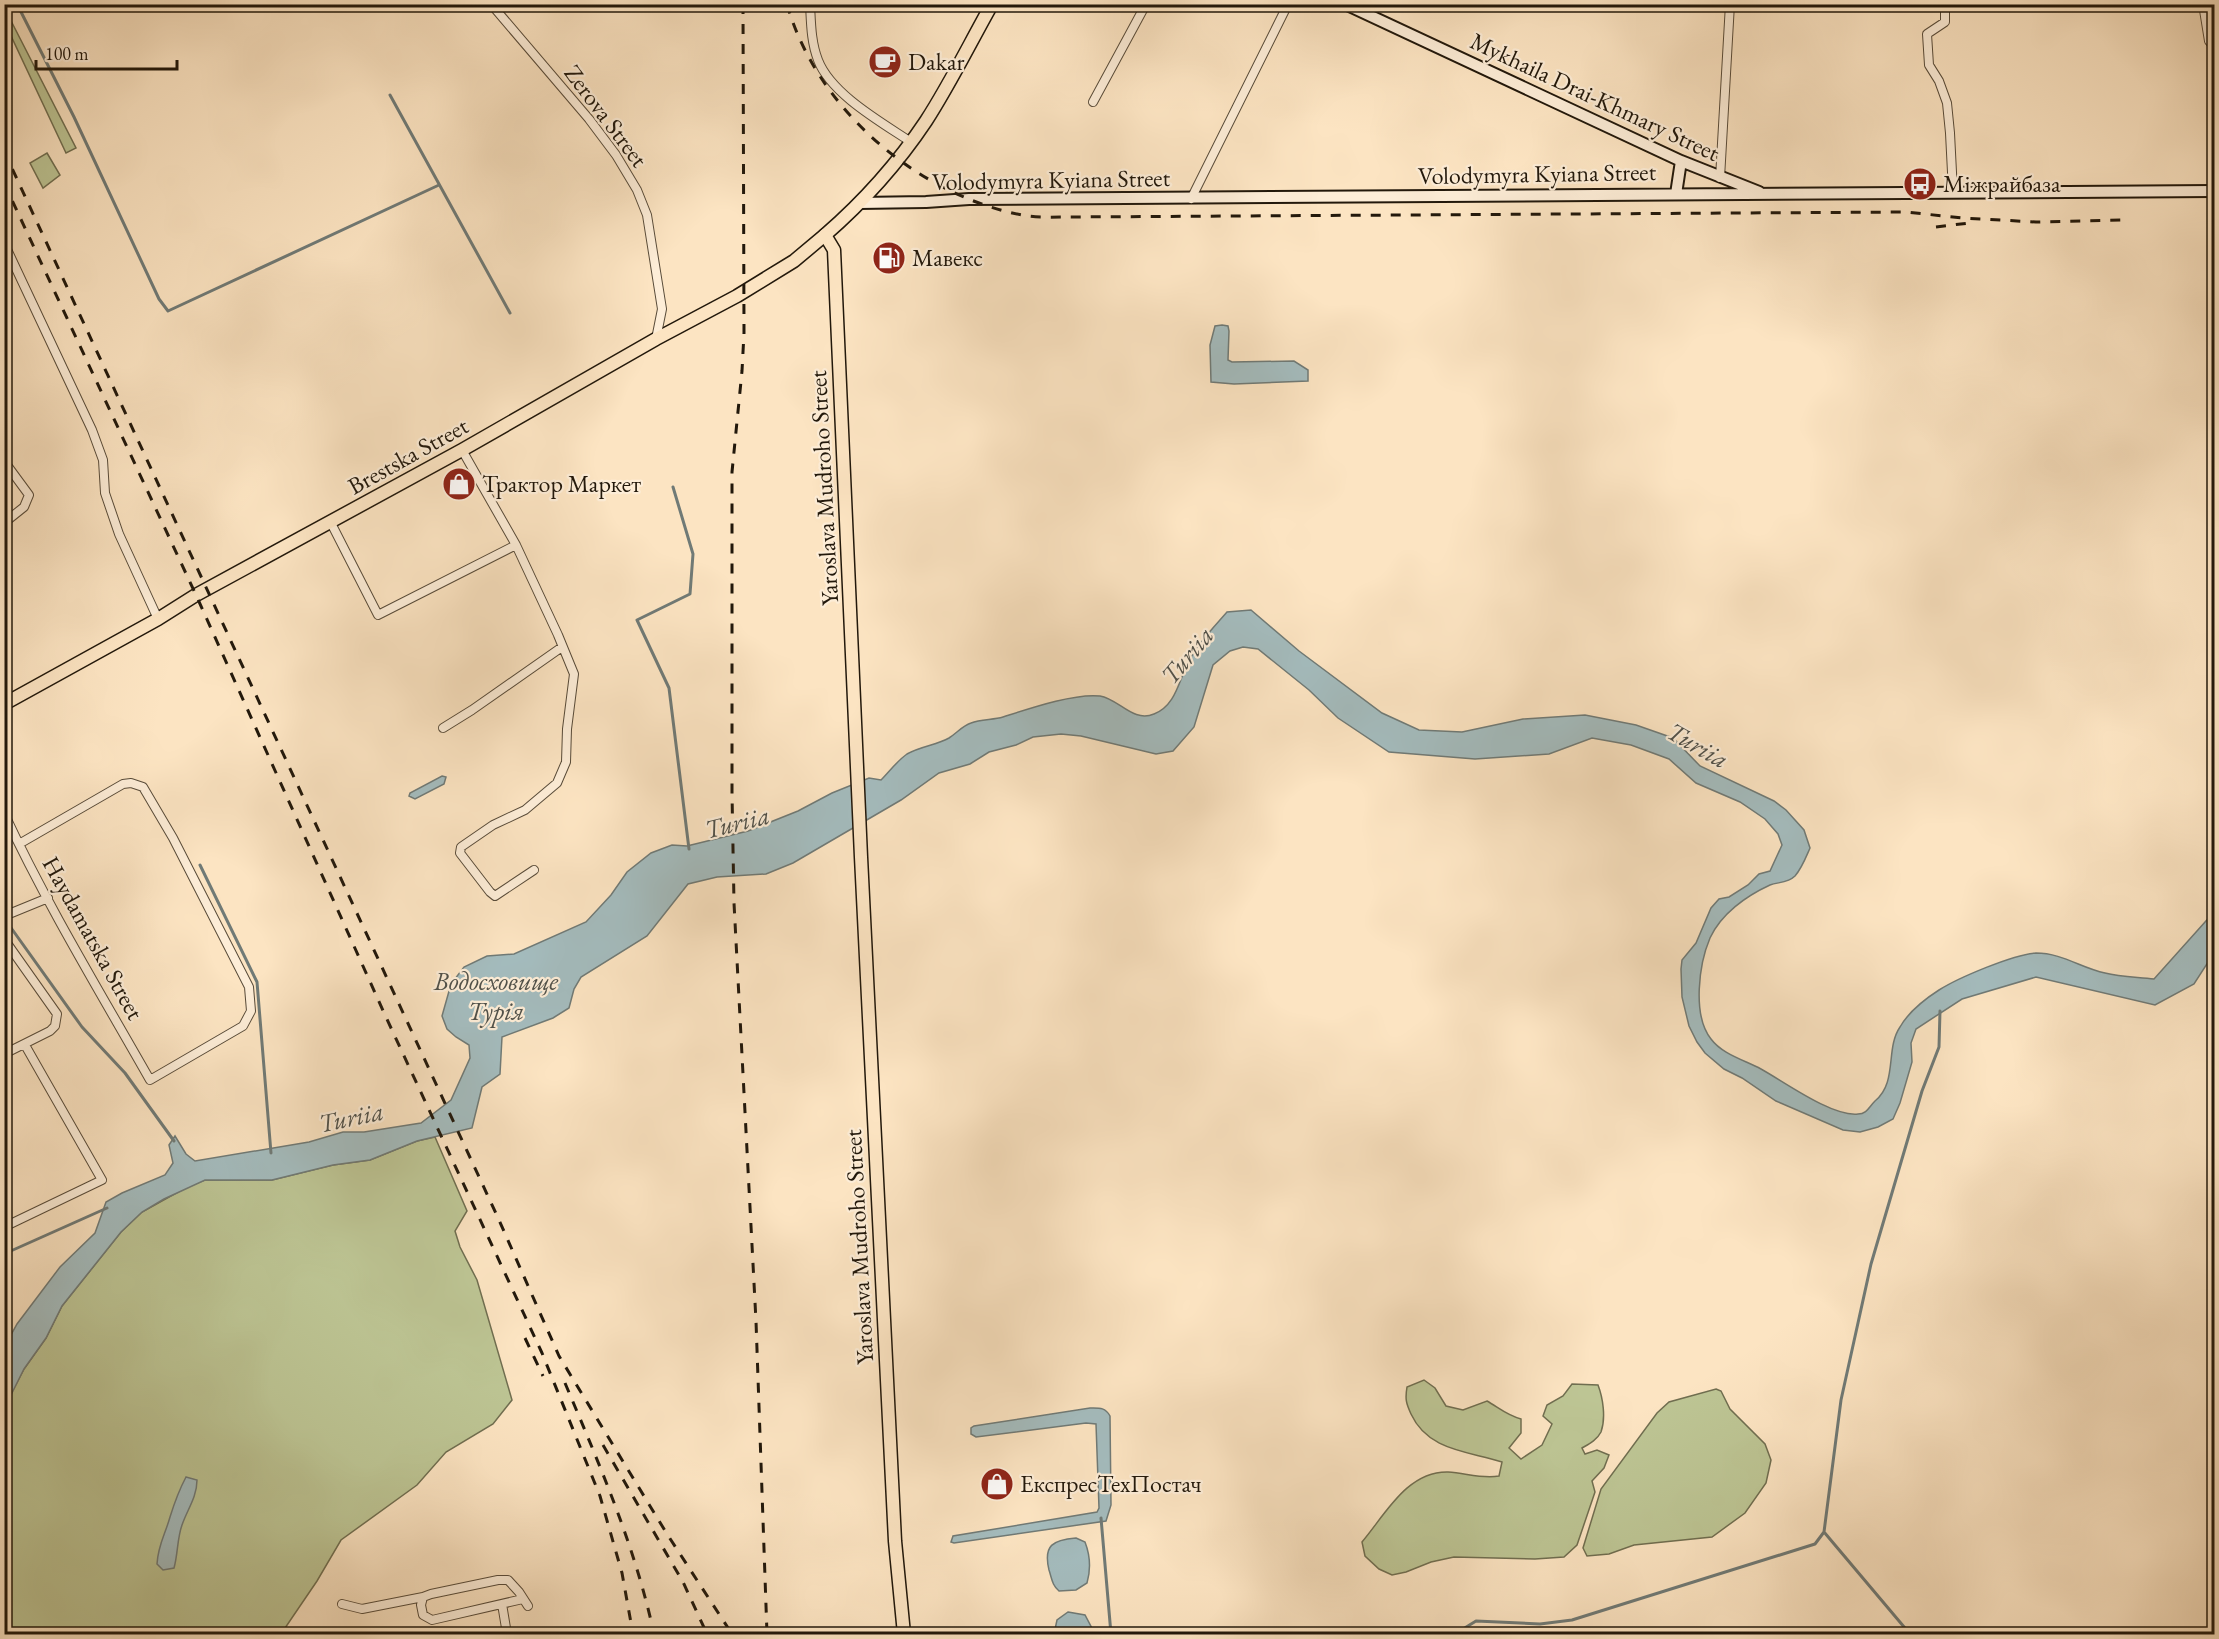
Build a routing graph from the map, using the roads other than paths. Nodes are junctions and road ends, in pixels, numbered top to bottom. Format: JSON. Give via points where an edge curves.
{"nodes":[{"id":1,"x":491,"y":4,"type":"edge"},
{"id":2,"x":810,"y":4,"type":"edge"},
{"id":3,"x":992,"y":4,"type":"edge"},
{"id":4,"x":1146,"y":4,"type":"edge"},
{"id":5,"x":1288,"y":4,"type":"edge"},
{"id":6,"x":1345,"y":4,"type":"edge"},
{"id":7,"x":1730,"y":4,"type":"edge"},
{"id":8,"x":1946,"y":4,"type":"edge"},
{"id":9,"x":2204,"y":4,"type":"edge"},
{"id":10,"x":2214,"y":47,"type":"edge"},
{"id":11,"x":1093,"y":102,"type":"dead end"},
{"id":12,"x":911,"y":142,"type":"junction"},
{"id":13,"x":1681,"y":161,"type":"junction"},
{"id":14,"x":1720,"y":178,"type":"junction"},
{"id":15,"x":2214,"y":191,"type":"edge"},
{"id":16,"x":1953,"y":192,"type":"junction"},
{"id":17,"x":1676,"y":194,"type":"junction"},
{"id":18,"x":1765,"y":194,"type":"junction"},
{"id":19,"x":1191,"y":199,"type":"junction"},
{"id":20,"x":859,"y":203,"type":"junction"},
{"id":21,"x":825,"y":235,"type":"junction"},
{"id":22,"x":4,"y":243,"type":"edge"},
{"id":23,"x":656,"y":339,"type":"junction"},
{"id":24,"x":462,"y":450,"type":"junction"},
{"id":25,"x":4,"y":461,"type":"edge"},
{"id":26,"x":4,"y":523,"type":"edge"},
{"id":27,"x":331,"y":523,"type":"junction"},
{"id":28,"x":516,"y":545,"type":"junction"},
{"id":29,"x":158,"y":619,"type":"junction"},
{"id":30,"x":562,"y":647,"type":"junction"},
{"id":31,"x":4,"y":704,"type":"edge"},
{"id":32,"x":443,"y":728,"type":"dead end"},
{"id":33,"x":4,"y":813,"type":"edge"},
{"id":34,"x":19,"y":844,"type":"junction"},
{"id":35,"x":534,"y":870,"type":"dead end"},
{"id":36,"x":48,"y":898,"type":"junction"},
{"id":37,"x":8,"y":915,"type":"edge"},
{"id":38,"x":4,"y":939,"type":"edge"},
{"id":39,"x":25,"y":1045,"type":"junction"},
{"id":40,"x":4,"y":1054,"type":"edge"},
{"id":41,"x":4,"y":1227,"type":"edge"},
{"id":42,"x":423,"y":1597,"type":"junction"},
{"id":43,"x":342,"y":1604,"type":"dead end"},
{"id":44,"x":501,"y":1604,"type":"junction"},
{"id":45,"x":507,"y":1635,"type":"edge"},
{"id":46,"x":904,"y":1635,"type":"edge"}],
"edges":[{"from":1,"to":23,"type":"street","name":"Zerova Street","via":[[589,119],[637,190],[647,215],[662,309]]},
{"from":2,"to":12,"type":"street","via":[[814,49],[823,71],[863,109]]},
{"from":3,"to":12,"type":"main road"},
{"from":4,"to":11,"type":"street"},
{"from":5,"to":19,"type":"street"},
{"from":6,"to":13,"type":"main road","name":"Mykhaila Drai-Khmary Street"},
{"from":7,"to":14,"type":"street"},
{"from":8,"to":16,"type":"street","via":[[1945,22],[1927,34],[1929,65],[1947,104]]},
{"from":9,"to":10,"type":"street","via":[[2209,41]]},
{"from":12,"to":20,"type":"main road"},
{"from":13,"to":14,"type":"main road","name":"Mykhaila Drai-Khmary Street"},
{"from":13,"to":17,"type":"main road"},
{"from":14,"to":18,"type":"main road","name":"Mykhaila Drai-Khmary Street"},
{"from":15,"to":16,"type":"main road","name":"Volodymyra Kyiana Street"},
{"from":16,"to":18,"type":"main road","name":"Volodymyra Kyiana Street"},
{"from":17,"to":18,"type":"main road","name":"Volodymyra Kyiana Street"},
{"from":17,"to":19,"type":"main road","name":"Volodymyra Kyiana Street"},
{"from":19,"to":20,"type":"main road","name":"Volodymyra Kyiana Street"},
{"from":20,"to":21,"type":"main road"},
{"from":21,"to":23,"type":"main road","name":"Brestska Street","via":[[786,266]]},
{"from":21,"to":46,"type":"main road","name":"Yaroslava Mudroho Street","via":[[834,250],[895,1541]]},
{"from":22,"to":29,"type":"street","via":[[92,430],[103,460],[105,493],[119,534]]},
{"from":23,"to":24,"type":"main road","name":"Brestska Street"},
{"from":24,"to":27,"type":"main road","name":"Brestska Street"},
{"from":24,"to":28,"type":"street"},
{"from":25,"to":26,"type":"street","via":[[29,495],[24,507]]},
{"from":27,"to":28,"type":"street","via":[[378,615]]},
{"from":27,"to":29,"type":"main road","name":"Brestska Street"},
{"from":28,"to":30,"type":"street"},
{"from":29,"to":31,"type":"main road","name":"Brestska Street"},
{"from":30,"to":32,"type":"street"},
{"from":30,"to":35,"type":"street","via":[[574,674],[566,762],[561,777],[536,803],[486,828],[461,847],[460,853],[495,896]]},
{"from":33,"to":34,"type":"street","name":"Haydamatska Street"},
{"from":34,"to":36,"type":"street","name":"Haydamatska Street"},
{"from":34,"to":36,"type":"street","name":"Haydamatska Street","via":[[123,784],[143,787],[249,987],[251,1011],[243,1026],[150,1080]]},
{"from":36,"to":37,"type":"street"},
{"from":38,"to":39,"type":"street","via":[[57,1014],[50,1031]]},
{"from":39,"to":40,"type":"street"},
{"from":39,"to":41,"type":"street","via":[[102,1180]]},
{"from":42,"to":43,"type":"street","via":[[362,1609]]},
{"from":42,"to":44,"type":"street","via":[[423,1615],[432,1620]]},
{"from":42,"to":44,"type":"street","via":[[507,1580],[525,1603]]},
{"from":44,"to":45,"type":"street"}]}
